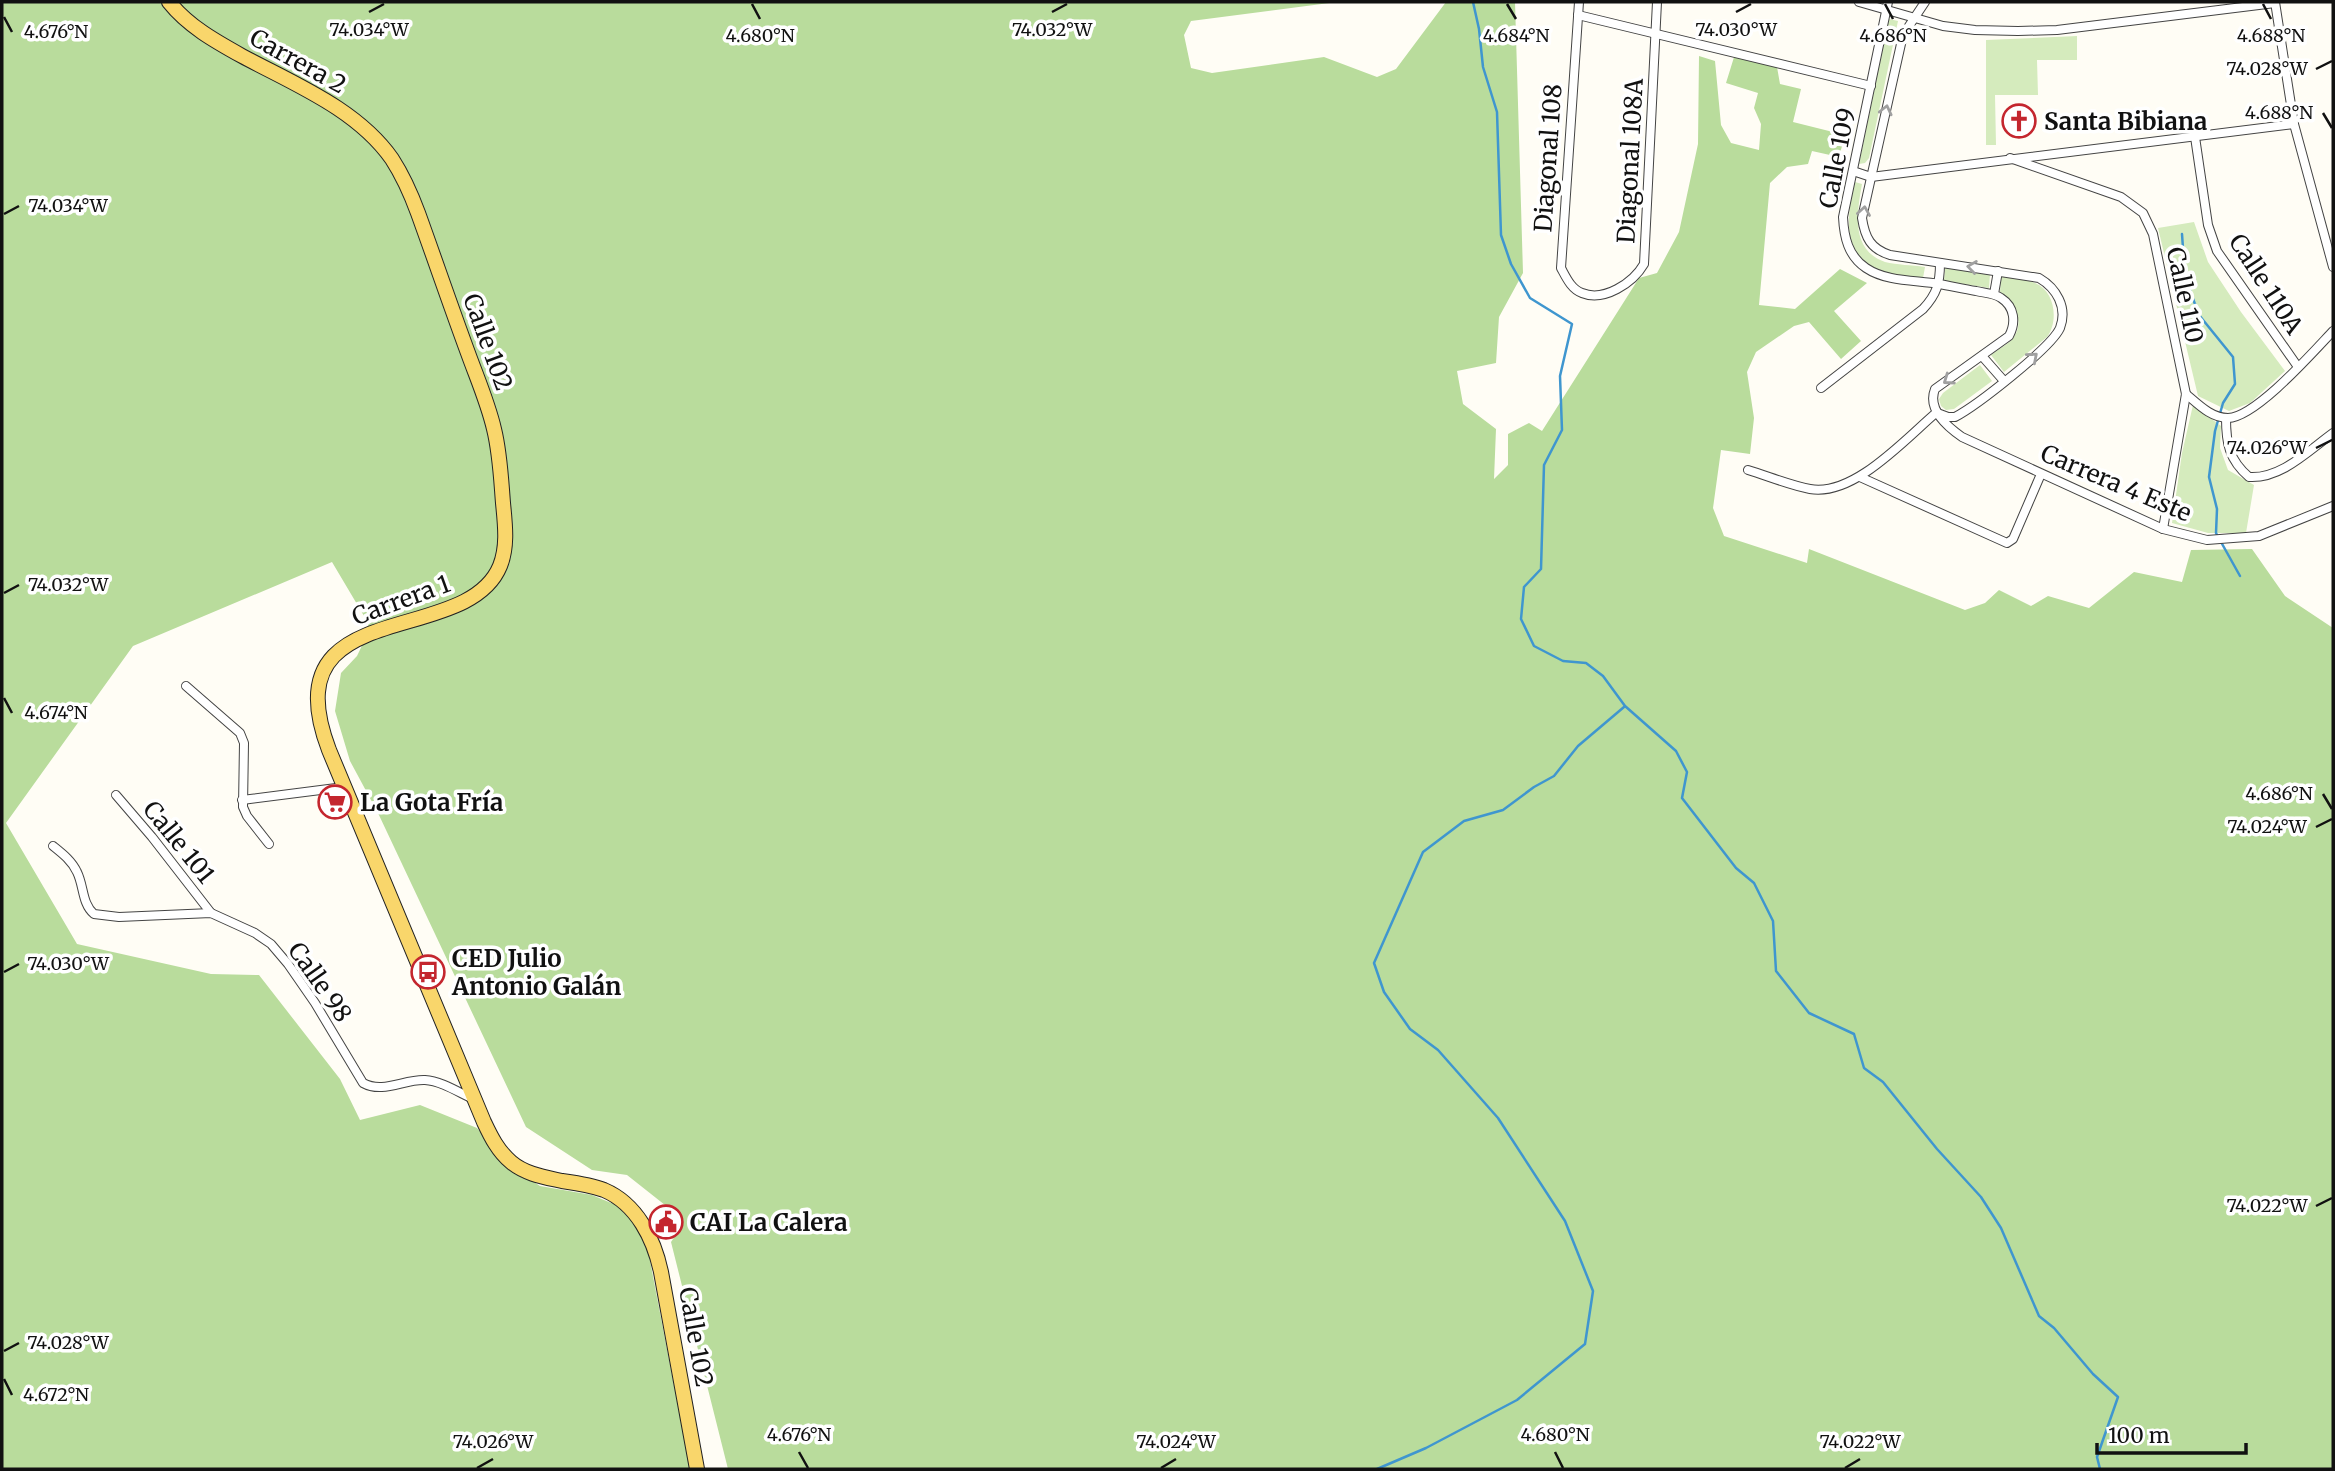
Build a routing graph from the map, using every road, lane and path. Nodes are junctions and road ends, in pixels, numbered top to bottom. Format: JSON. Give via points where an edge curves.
{"nodes":[{"id":1,"x":169,"y":2,"type":"edge"},
{"id":2,"x":1579,"y":2,"type":"edge"},
{"id":3,"x":1657,"y":2,"type":"edge"},
{"id":4,"x":1859,"y":2,"type":"edge"},
{"id":5,"x":1926,"y":2,"type":"edge"},
{"id":6,"x":2275,"y":2,"type":"edge"},
{"id":7,"x":1887,"y":6,"type":"edge"},
{"id":8,"x":1578,"y":15,"type":"junction"},
{"id":9,"x":1915,"y":18,"type":"junction"},
{"id":10,"x":1657,"y":34,"type":"junction"},
{"id":11,"x":1871,"y":86,"type":"junction"},
{"id":12,"x":2294,"y":124,"type":"junction"},
{"id":13,"x":372,"y":136,"type":"joint"},
{"id":14,"x":2196,"y":137,"type":"junction"},
{"id":15,"x":2010,"y":159,"type":"junction"},
{"id":16,"x":1853,"y":172,"type":"junction"},
{"id":17,"x":1871,"y":177,"type":"junction"},
{"id":18,"x":1941,"y":263,"type":"junction"},
{"id":19,"x":2333,"y":267,"type":"edge"},
{"id":20,"x":1998,"y":271,"type":"junction"},
{"id":21,"x":1940,"y":284,"type":"junction"},
{"id":22,"x":1598,"y":295,"type":"joint"},
{"id":23,"x":1994,"y":295,"type":"junction"},
{"id":24,"x":2333,"y":331,"type":"edge"},
{"id":25,"x":1982,"y":356,"type":"junction"},
{"id":26,"x":2298,"y":367,"type":"junction"},
{"id":27,"x":2004,"y":381,"type":"junction"},
{"id":28,"x":1821,"y":388,"type":"dead end"},
{"id":29,"x":2186,"y":394,"type":"junction"},
{"id":30,"x":1937,"y":412,"type":"junction"},
{"id":31,"x":2226,"y":418,"type":"junction"},
{"id":32,"x":2333,"y":433,"type":"edge"},
{"id":33,"x":1748,"y":470,"type":"dead end"},
{"id":34,"x":2041,"y":474,"type":"junction"},
{"id":35,"x":1860,"y":477,"type":"junction"},
{"id":36,"x":2333,"y":506,"type":"edge"},
{"id":37,"x":2163,"y":529,"type":"junction"},
{"id":38,"x":493,"y":578,"type":"joint"},
{"id":39,"x":186,"y":686,"type":"dead end"},
{"id":40,"x":344,"y":788,"type":"junction"},
{"id":41,"x":116,"y":795,"type":"dead end"},
{"id":42,"x":242,"y":800,"type":"junction"},
{"id":43,"x":269,"y":844,"type":"dead end"},
{"id":44,"x":54,"y":846,"type":"dead end"},
{"id":45,"x":211,"y":913,"type":"junction"},
{"id":46,"x":475,"y":1100,"type":"junction"},
{"id":47,"x":697,"y":1469,"type":"edge"}],
"edges":[{"from":1,"to":13,"type":"main road","name":"Carrera 2","via":[[199,31],[331,105]]},
{"from":2,"to":8,"type":"street","name":"Diagonal 108"},
{"from":3,"to":10,"type":"street","name":"Diagonal 108A"},
{"from":4,"to":7,"type":"street"},
{"from":5,"to":9,"type":"street","name":"Calle 109"},
{"from":6,"to":9,"type":"street","via":[[2057,30],[1975,30]]},
{"from":6,"to":12,"type":"street"},
{"from":7,"to":9,"type":"street"},
{"from":7,"to":11,"type":"street","name":"Calle 109"},
{"from":8,"to":10,"type":"street"},
{"from":8,"to":22,"type":"street","name":"Diagonal 108","via":[[1561,268],[1581,293]]},
{"from":17,"to":9,"type":"street","name":"Calle 109","one_way":true,"via":[[1903,36]]},
{"from":10,"to":11,"type":"street"},
{"from":10,"to":22,"type":"street","name":"Diagonal 108A","via":[[1644,264],[1630,280]]},
{"from":11,"to":16,"type":"street","name":"Calle 109"},
{"from":12,"to":14,"type":"street"},
{"from":12,"to":19,"type":"street"},
{"from":13,"to":38,"type":"main road","name":"Calle 102","via":[[391,157],[411,196],[494,429],[505,544]]},
{"from":14,"to":15,"type":"street"},
{"from":14,"to":26,"type":"street","name":"Calle 110A","via":[[2208,225],[2217,251]]},
{"from":15,"to":17,"type":"street"},
{"from":15,"to":29,"type":"street","name":"Calle 110","via":[[2121,197],[2143,213],[2153,234]]},
{"from":16,"to":17,"type":"street"},
{"from":16,"to":21,"type":"street","name":"Calle 109","via":[[1843,217],[1844,237],[1852,254],[1882,277]]},
{"from":18,"to":17,"type":"street","name":"Calle 109","one_way":true,"via":[[1890,255],[1870,244],[1861,218]]},
{"from":20,"to":18,"type":"street","name":"Calle 109","one_way":true},
{"from":18,"to":21,"type":"street"},
{"from":20,"to":23,"type":"street"},
{"from":27,"to":20,"type":"street","name":"Calle 109","one_way":true,"via":[[2052,340],[2063,316],[2049,284]]},
{"from":21,"to":23,"type":"street","name":"Calle 109"},
{"from":21,"to":28,"type":"street","via":[[1923,309]]},
{"from":23,"to":25,"type":"street","via":[[2009,305],[2014,322],[2009,336]]},
{"from":24,"to":26,"type":"street"},
{"from":25,"to":27,"type":"street"},
{"from":25,"to":30,"type":"street","one_way":true,"via":[[1935,389],[1932,396]]},
{"from":26,"to":31,"type":"street","via":[[2241,415]]},
{"from":27,"to":30,"type":"street","via":[[1955,416]]},
{"from":29,"to":31,"type":"street","via":[[2208,412]]},
{"from":29,"to":37,"type":"street","name":"Calle 110"},
{"from":30,"to":34,"type":"street","name":"Carrera 4 Este","via":[[1962,437]]},
{"from":30,"to":35,"type":"street"},
{"from":31,"to":32,"type":"street","via":[[2226,444],[2249,477],[2274,474]]},
{"from":33,"to":35,"type":"street","via":[[1811,489],[1839,488]]},
{"from":34,"to":35,"type":"street","via":[[2010,542]]},
{"from":34,"to":37,"type":"street","name":"Carrera 4 Este"},
{"from":36,"to":37,"type":"street","name":"Carrera 4 Este","via":[[2259,536],[2207,540]]},
{"from":38,"to":40,"type":"main road","name":"Carrera 1","via":[[462,602],[354,641],[327,666],[319,691],[318,718]]},
{"from":39,"to":42,"type":"street","via":[[240,733],[244,743]]},
{"from":40,"to":42,"type":"street"},
{"from":40,"to":46,"type":"main road"},
{"from":41,"to":45,"type":"street","name":"Calle 101"},
{"from":42,"to":43,"type":"street","via":[[247,816]]},
{"from":44,"to":45,"type":"street","name":"Calle 98","via":[[72,863],[87,906],[100,917]]},
{"from":45,"to":46,"type":"street","name":"Calle 98","via":[[271,944],[308,992],[367,1086],[427,1080]]},
{"from":46,"to":47,"type":"main road","name":"Calle 102","via":[[491,1137],[512,1163],[536,1175],[607,1192],[626,1204],[653,1242]]}]}
